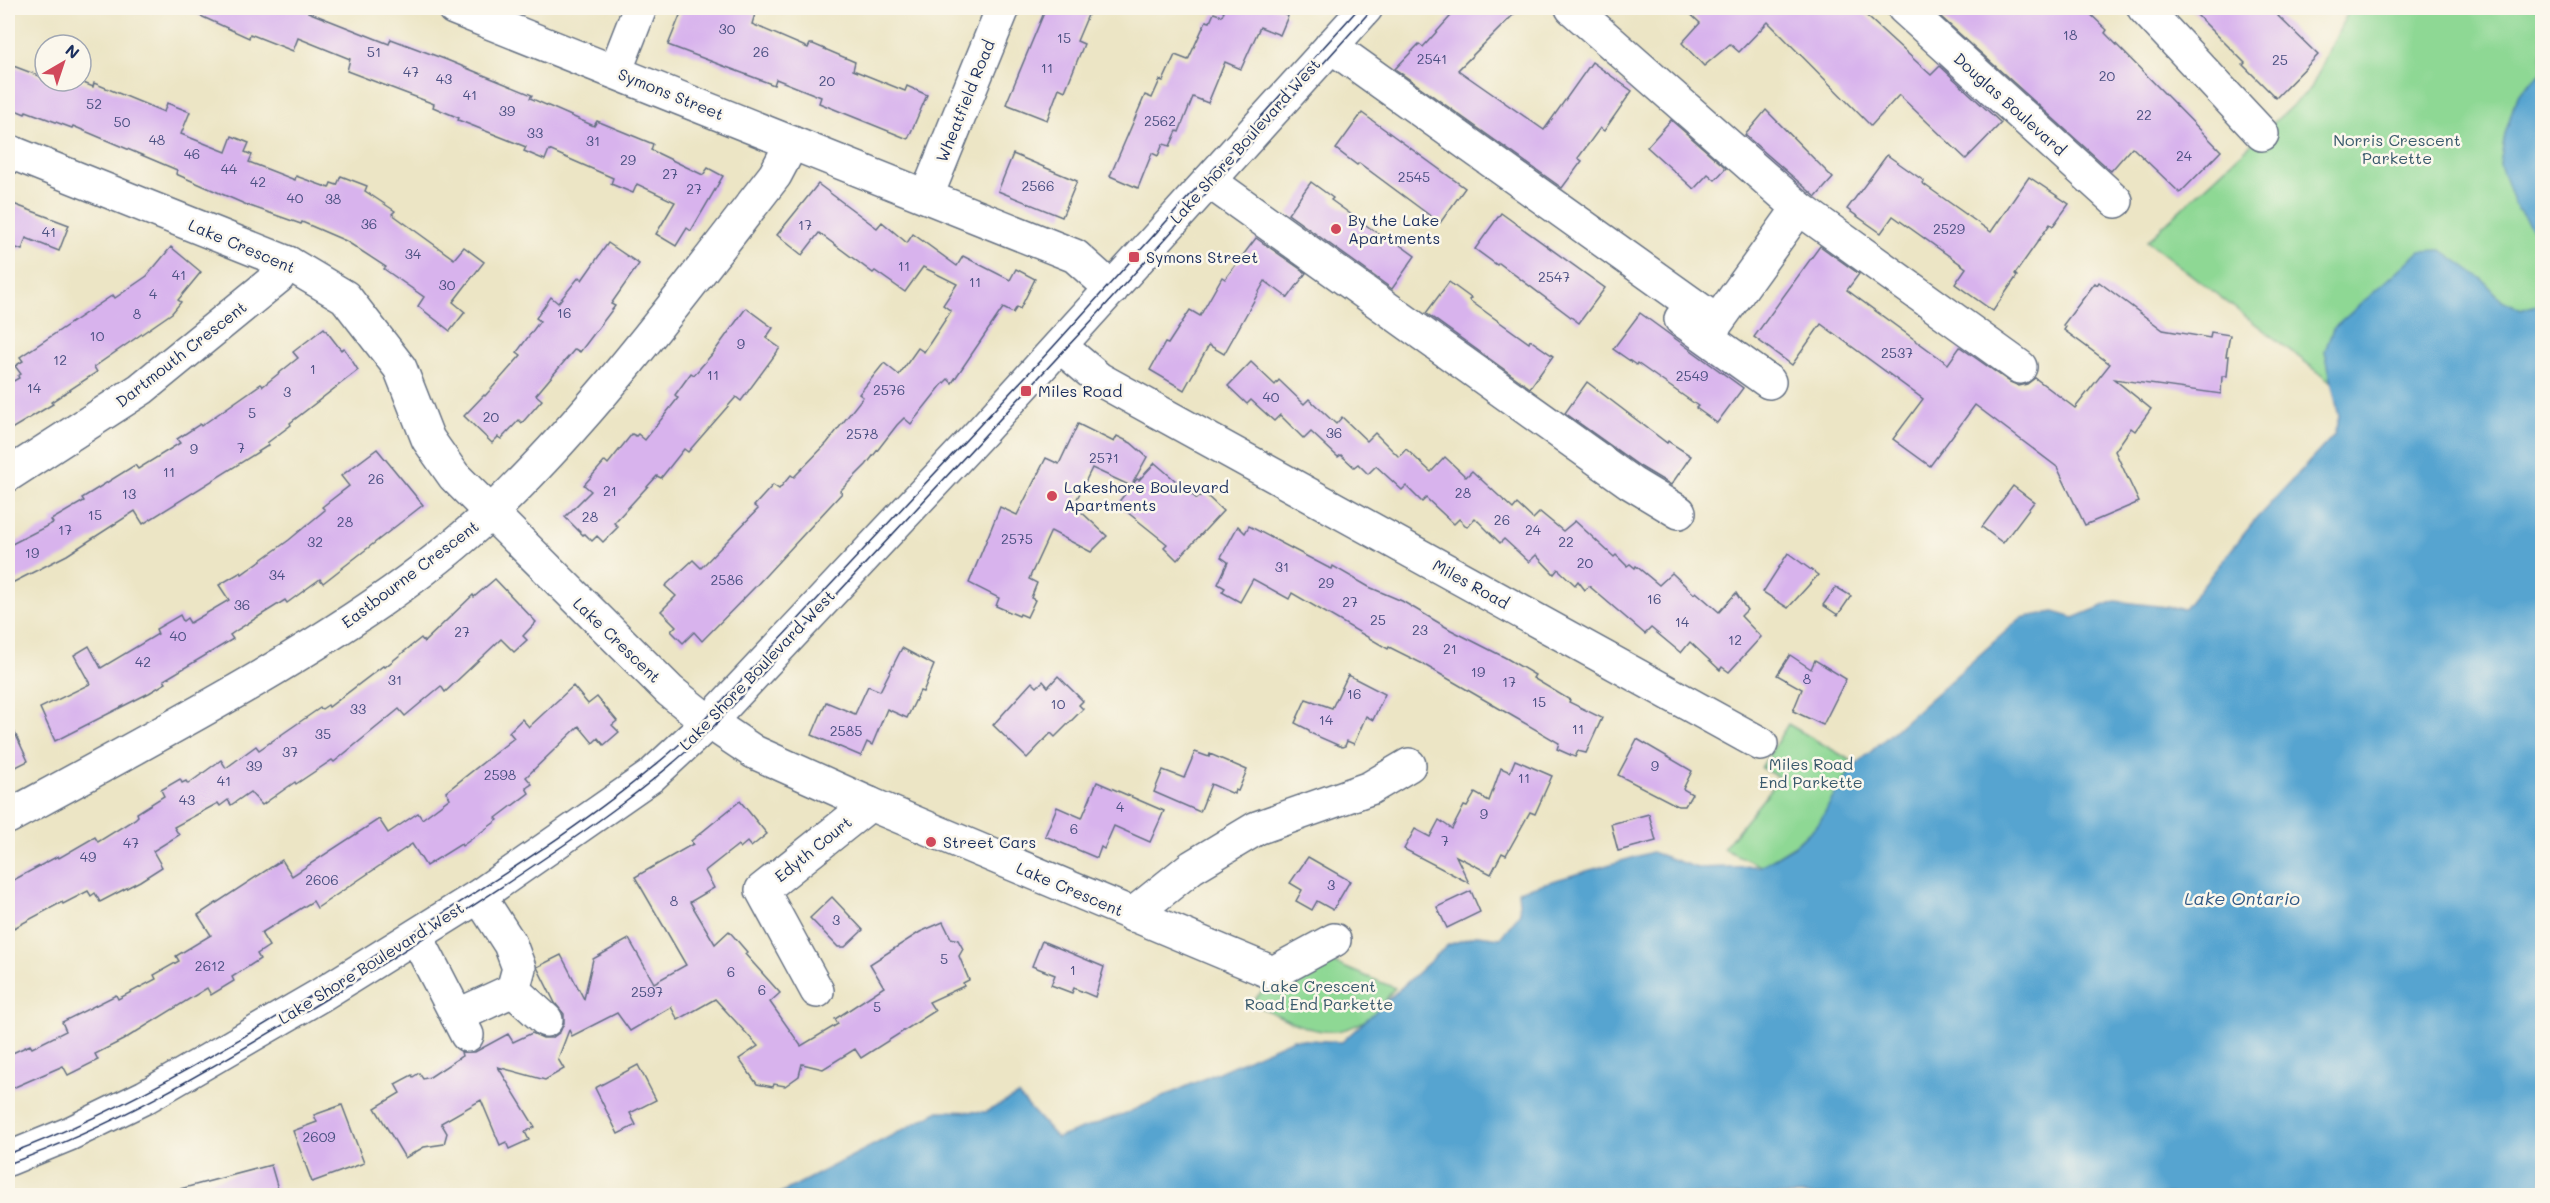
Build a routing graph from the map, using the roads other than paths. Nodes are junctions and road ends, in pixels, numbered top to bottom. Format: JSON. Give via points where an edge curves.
{"nodes":[{"id":1,"x":454,"y":8,"type":"edge"},
{"id":2,"x":640,"y":8,"type":"edge"},
{"id":3,"x":1003,"y":8,"type":"edge"},
{"id":4,"x":1366,"y":8,"type":"edge"},
{"id":5,"x":1572,"y":8,"type":"edge"},
{"id":6,"x":1904,"y":8,"type":"edge"},
{"id":7,"x":2144,"y":8,"type":"edge"},
{"id":8,"x":1325,"y":52,"type":"junction"},
{"id":9,"x":615,"y":72,"type":"junction"},
{"id":10,"x":2262,"y":134,"type":"dead end"},
{"id":11,"x":792,"y":143,"type":"junction"},
{"id":12,"x":8,"y":151,"type":"edge"},
{"id":13,"x":1209,"y":181,"type":"junction"},
{"id":14,"x":927,"y":195,"type":"junction"},
{"id":15,"x":2116,"y":201,"type":"dead end"},
{"id":16,"x":1798,"y":208,"type":"junction"},
{"id":17,"x":288,"y":263,"type":"junction"},
{"id":18,"x":1112,"y":289,"type":"junction"},
{"id":19,"x":1060,"y":346,"type":"junction"},
{"id":20,"x":2020,"y":367,"type":"dead end"},
{"id":21,"x":1769,"y":382,"type":"dead end"},
{"id":22,"x":8,"y":475,"type":"edge"},
{"id":23,"x":1679,"y":512,"type":"dead end"},
{"id":24,"x":489,"y":514,"type":"junction"},
{"id":25,"x":709,"y":722,"type":"junction"},
{"id":26,"x":1761,"y":744,"type":"dead end"},
{"id":27,"x":1409,"y":765,"type":"dead end"},
{"id":28,"x":870,"y":804,"type":"junction"},
{"id":29,"x":8,"y":817,"type":"edge"},
{"id":30,"x":479,"y":896,"type":"junction"},
{"id":31,"x":1132,"y":915,"type":"junction"},
{"id":32,"x":416,"y":936,"type":"junction"},
{"id":33,"x":1334,"y":940,"type":"dead end"},
{"id":34,"x":513,"y":990,"type":"junction"},
{"id":35,"x":817,"y":992,"type":"dead end"},
{"id":36,"x":546,"y":1020,"type":"dead end"},
{"id":37,"x":8,"y":1159,"type":"edge"}],
"edges":[{"from":1,"to":9,"type":"street","name":"Symons Street"},
{"from":2,"to":9,"type":"street"},
{"from":3,"to":14,"type":"street","name":"Wheatfield Road"},
{"from":4,"to":8,"type":"street","name":"Lake Shore Boulevard West"},
{"from":5,"to":16,"type":"street"},
{"from":6,"to":15,"type":"street","name":"Douglas Boulevard"},
{"from":7,"to":10,"type":"street"},
{"from":8,"to":13,"type":"street","name":"Lake Shore Boulevard West"},
{"from":8,"to":16,"type":"street","via":[[1717,322]]},
{"from":8,"to":21,"type":"street"},
{"from":9,"to":11,"type":"street","name":"Symons Street"},
{"from":11,"to":14,"type":"street","name":"Symons Street"},
{"from":11,"to":24,"type":"street","name":"Eastbourne Crescent","via":[[775,176],[606,390]]},
{"from":12,"to":17,"type":"street","name":"Lake Crescent"},
{"from":13,"to":18,"type":"street","name":"Lake Shore Boulevard West"},
{"from":13,"to":23,"type":"street","via":[[1631,483]]},
{"from":14,"to":18,"type":"street","name":"Symons Street","via":[[1075,256]]},
{"from":16,"to":20,"type":"street"},
{"from":17,"to":22,"type":"street","name":"Dartmouth Crescent","via":[[278,277],[141,389]]},
{"from":17,"to":24,"type":"street","name":"Lake Crescent","via":[[345,297],[372,329],[400,368],[429,439],[454,476]]},
{"from":18,"to":19,"type":"street","name":"Lake Shore Boulevard West"},
{"from":19,"to":25,"type":"street","name":"Lake Shore Boulevard West"},
{"from":19,"to":26,"type":"street","name":"Miles Road","via":[[1099,379]]},
{"from":24,"to":25,"type":"street","name":"Lake Crescent","via":[[670,691]]},
{"from":24,"to":29,"type":"street","name":"Eastbourne Crescent","via":[[442,555],[342,626],[184,722]]},
{"from":25,"to":28,"type":"street","name":"Lake Crescent","via":[[754,752]]},
{"from":25,"to":30,"type":"street","name":"Lake Shore Boulevard West","via":[[651,776]]},
{"from":27,"to":31,"type":"street","via":[[1370,788],[1257,828],[1192,867]]},
{"from":28,"to":31,"type":"street","name":"Lake Crescent"},
{"from":28,"to":35,"type":"street","name":"Edyth Court","via":[[762,890]]},
{"from":30,"to":32,"type":"street","name":"Lake Shore Boulevard West"},
{"from":30,"to":34,"type":"street","via":[[519,968]]},
{"from":31,"to":33,"type":"street","name":"Lake Crescent","via":[[1273,973]]},
{"from":32,"to":34,"type":"street","via":[[463,1026]]},
{"from":32,"to":37,"type":"street","name":"Lake Shore Boulevard West","via":[[155,1092]]},
{"from":34,"to":36,"type":"street"}]}
